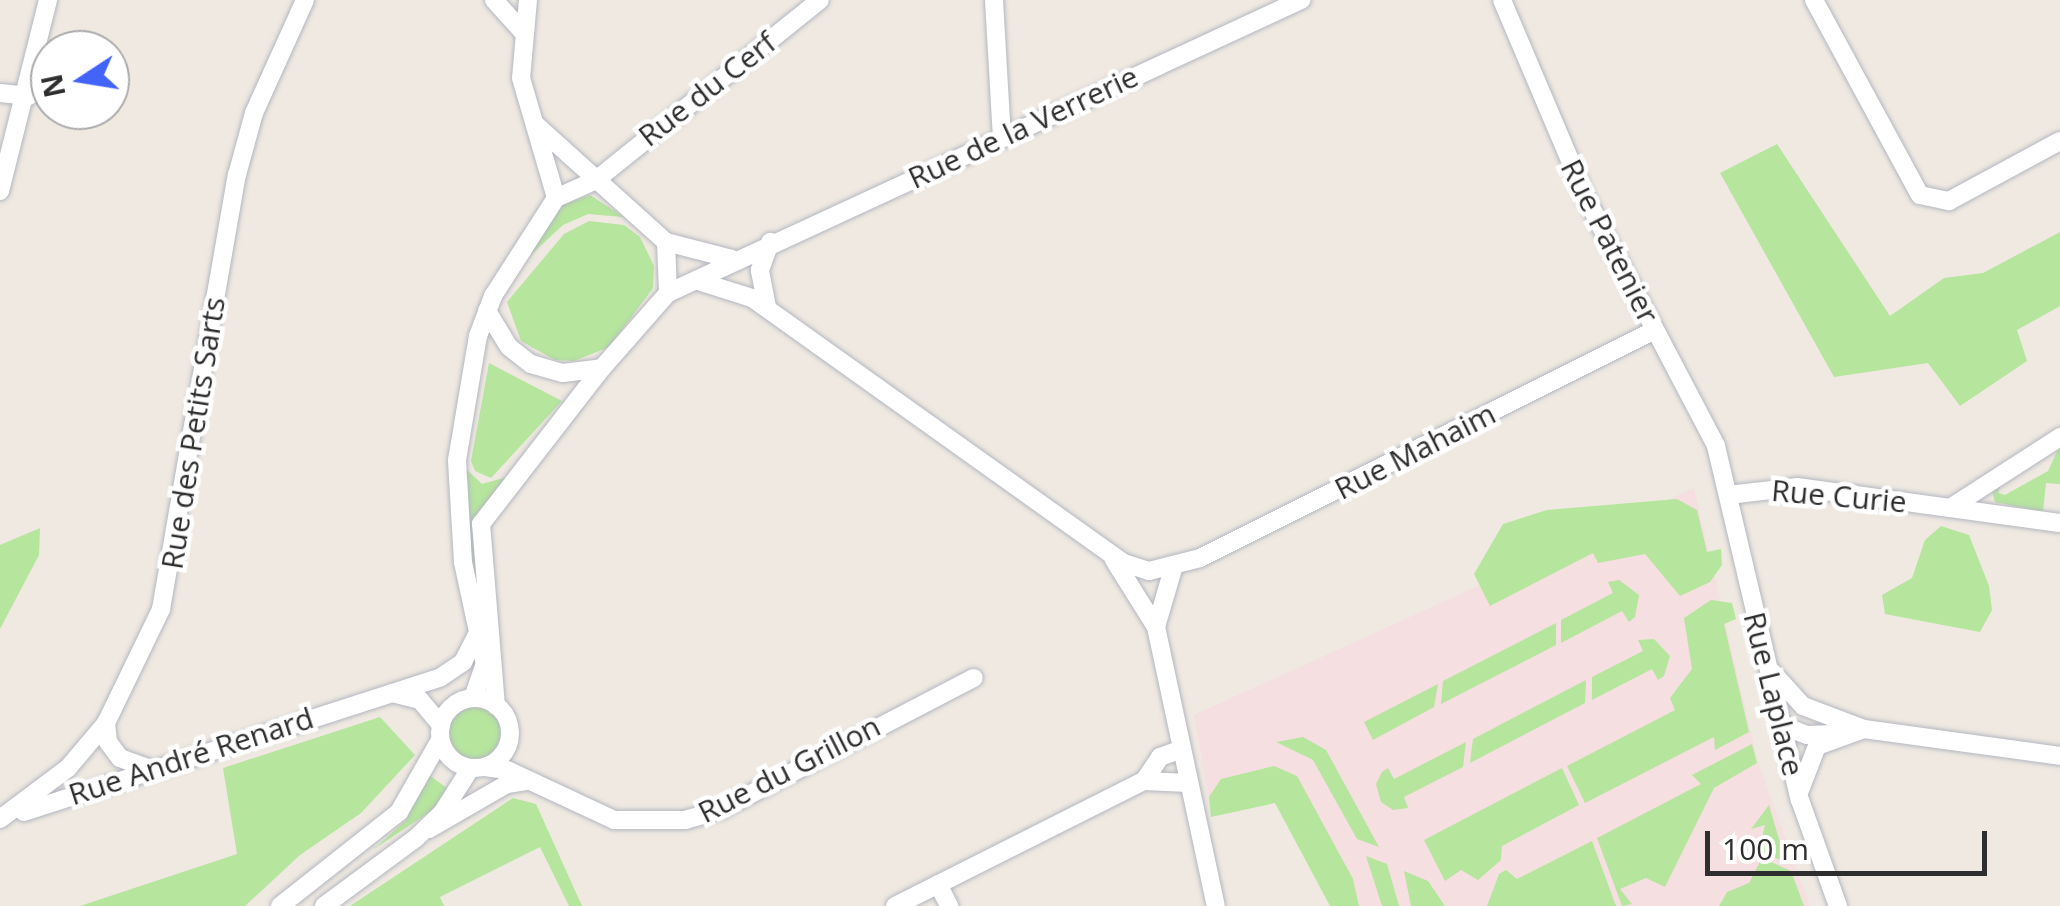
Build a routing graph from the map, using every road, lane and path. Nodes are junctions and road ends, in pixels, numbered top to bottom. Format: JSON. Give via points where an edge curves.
{"nodes":[{"id":1,"x":48,"y":0,"type":"edge"},
{"id":2,"x":305,"y":0,"type":"edge"},
{"id":3,"x":494,"y":0,"type":"edge"},
{"id":4,"x":528,"y":0,"type":"edge"},
{"id":5,"x":820,"y":0,"type":"edge"},
{"id":6,"x":994,"y":0,"type":"edge"},
{"id":7,"x":1502,"y":0,"type":"edge"},
{"id":8,"x":1814,"y":0,"type":"edge"},
{"id":9,"x":1296,"y":1,"type":"edge"},
{"id":10,"x":523,"y":32,"type":"junction"},
{"id":11,"x":0,"y":92,"type":"edge"},
{"id":12,"x":29,"y":96,"type":"junction"},
{"id":13,"x":536,"y":126,"type":"junction"},
{"id":14,"x":1002,"y":138,"type":"junction"},
{"id":15,"x":2060,"y":141,"type":"edge"},
{"id":16,"x":596,"y":180,"type":"junction"},
{"id":17,"x":0,"y":191,"type":"edge"},
{"id":18,"x":556,"y":198,"type":"junction"},
{"id":19,"x":666,"y":242,"type":"junction"},
{"id":20,"x":746,"y":258,"type":"junction"},
{"id":21,"x":698,"y":281,"type":"junction"},
{"id":22,"x":742,"y":292,"type":"junction"},
{"id":23,"x":668,"y":293,"type":"junction"},
{"id":24,"x":767,"y":307,"type":"junction"},
{"id":25,"x":487,"y":310,"type":"junction"},
{"id":26,"x":1655,"y":330,"type":"junction"},
{"id":27,"x":602,"y":368,"type":"junction"},
{"id":28,"x":2060,"y":437,"type":"edge"},
{"id":29,"x":1726,"y":486,"type":"junction"},
{"id":30,"x":1950,"y":508,"type":"junction"},
{"id":31,"x":2060,"y":523,"type":"edge"},
{"id":32,"x":1111,"y":554,"type":"junction"},
{"id":33,"x":1173,"y":569,"type":"junction"},
{"id":34,"x":475,"y":579,"type":"junction"},
{"id":35,"x":1156,"y":628,"type":"junction"},
{"id":36,"x":478,"y":632,"type":"junction"},
{"id":37,"x":1766,"y":661,"type":"junction"},
{"id":38,"x":974,"y":678,"type":"dead end"},
{"id":39,"x":409,"y":688,"type":"junction"},
{"id":40,"x":382,"y":692,"type":"junction"},
{"id":41,"x":466,"y":700,"type":"junction"},
{"id":42,"x":496,"y":706,"type":"junction"},
{"id":43,"x":106,"y":723,"type":"junction"},
{"id":44,"x":1781,"y":726,"type":"junction"},
{"id":45,"x":1832,"y":726,"type":"junction"},
{"id":46,"x":441,"y":732,"type":"junction"},
{"id":47,"x":509,"y":740,"type":"junction"},
{"id":48,"x":1180,"y":750,"type":"junction"},
{"id":49,"x":2060,"y":756,"type":"edge"},
{"id":50,"x":478,"y":768,"type":"junction"},
{"id":51,"x":153,"y":770,"type":"junction"},
{"id":52,"x":1144,"y":782,"type":"junction"},
{"id":53,"x":1188,"y":783,"type":"junction"},
{"id":54,"x":534,"y":784,"type":"junction"},
{"id":55,"x":1800,"y":800,"type":"junction"},
{"id":56,"x":0,"y":819,"type":"edge"},
{"id":57,"x":424,"y":830,"type":"junction"},
{"id":58,"x":938,"y":884,"type":"junction"},
{"id":59,"x":280,"y":906,"type":"edge"},
{"id":60,"x":324,"y":906,"type":"edge"},
{"id":61,"x":895,"y":906,"type":"edge"},
{"id":62,"x":949,"y":906,"type":"edge"},
{"id":63,"x":1216,"y":906,"type":"edge"},
{"id":64,"x":1838,"y":906,"type":"edge"}],
"edges":[{"from":1,"to":12,"type":"street"},
{"from":2,"to":43,"type":"street","name":"Rue des Petits Sarts","via":[[254,113],[236,175],[168,584],[141,657]]},
{"from":3,"to":10,"type":"street"},
{"from":4,"to":10,"type":"street"},
{"from":5,"to":16,"type":"street","name":"Rue du Cerf"},
{"from":6,"to":14,"type":"street"},
{"from":7,"to":26,"type":"street","name":"Rue Patenier","via":[[1586,198]]},
{"from":8,"to":15,"type":"street","via":[[1920,195],[1949,201]]},
{"from":9,"to":14,"type":"street","name":"Rue de la Verrerie"},
{"from":10,"to":13,"type":"street","via":[[522,78]]},
{"from":11,"to":12,"type":"street"},
{"from":12,"to":17,"type":"street"},
{"from":13,"to":16,"type":"street"},
{"from":13,"to":18,"type":"street"},
{"from":14,"to":20,"type":"street","name":"Rue de la Verrerie"},
{"from":16,"to":18,"type":"street"},
{"from":16,"to":19,"type":"street"},
{"from":18,"to":25,"type":"street"},
{"from":19,"to":20,"type":"street"},
{"from":19,"to":23,"type":"street"},
{"from":20,"to":21,"type":"street"},
{"from":20,"to":22,"type":"street"},
{"from":20,"to":24,"type":"street"},
{"from":21,"to":22,"type":"street"},
{"from":21,"to":23,"type":"street"},
{"from":22,"to":24,"type":"street"},
{"from":23,"to":27,"type":"street"},
{"from":24,"to":32,"type":"street"},
{"from":25,"to":27,"type":"street","via":[[508,348],[531,364],[563,373]]},
{"from":25,"to":34,"type":"street","via":[[457,460]]},
{"from":26,"to":29,"type":"street","name":"Rue Patenier","via":[[1708,430]]},
{"from":26,"to":33,"type":"street","name":"Rue Mahaim"},
{"from":27,"to":34,"type":"street","via":[[485,514]]},
{"from":28,"to":30,"type":"street","name":"Rue Curie"},
{"from":29,"to":30,"type":"street","name":"Rue Curie","via":[[1797,487]]},
{"from":29,"to":37,"type":"street","name":"Rue Laplace"},
{"from":30,"to":31,"type":"street","name":"Rue Curie"},
{"from":32,"to":33,"type":"street","via":[[1135,569]]},
{"from":32,"to":35,"type":"street"},
{"from":33,"to":35,"type":"street"},
{"from":34,"to":36,"type":"street"},
{"from":34,"to":42,"type":"street","via":[[497,662]]},
{"from":35,"to":48,"type":"street"},
{"from":36,"to":39,"type":"street","name":"Rue André Renard","via":[[454,671]]},
{"from":36,"to":41,"type":"street","via":[[485,664]]},
{"from":37,"to":44,"type":"street","name":"Rue Laplace"},
{"from":37,"to":45,"type":"street","via":[[1792,698]]},
{"from":38,"to":54,"type":"street","name":"Rue du Grillon","via":[[702,816],[614,820]]},
{"from":39,"to":40,"type":"street","name":"Rue André Renard"},
{"from":39,"to":41,"type":"street","name":"Rue André Renard"},
{"from":40,"to":46,"type":"street","via":[[420,700]]},
{"from":40,"to":51,"type":"street","name":"Rue André Renard"},
{"from":41,"to":42,"type":"street"},
{"from":41,"to":46,"type":"street"},
{"from":42,"to":47,"type":"street"},
{"from":43,"to":51,"type":"street","via":[[108,742],[120,758]]},
{"from":43,"to":56,"type":"street","name":"Rue des Petits Sarts","via":[[68,768]]},
{"from":44,"to":45,"type":"street","via":[[1806,735]]},
{"from":44,"to":55,"type":"street","name":"Rue Laplace"},
{"from":45,"to":49,"type":"street"},
{"from":45,"to":55,"type":"street","via":[[1810,754]]},
{"from":46,"to":50,"type":"street","via":[[450,758]]},
{"from":46,"to":59,"type":"street","via":[[399,812]]},
{"from":47,"to":50,"type":"street"},
{"from":47,"to":54,"type":"street","name":"Rue du Grillon"},
{"from":48,"to":52,"type":"street","via":[[1160,758]]},
{"from":48,"to":53,"type":"street"},
{"from":50,"to":54,"type":"street","name":"Rue du Grillon"},
{"from":50,"to":57,"type":"street"},
{"from":51,"to":56,"type":"street","name":"Rue André Renard"},
{"from":52,"to":53,"type":"street"},
{"from":52,"to":58,"type":"street"},
{"from":53,"to":63,"type":"street"},
{"from":54,"to":57,"type":"street","via":[[508,784]]},
{"from":55,"to":64,"type":"street","name":"Rue Laplace"},
{"from":57,"to":60,"type":"street"},
{"from":58,"to":61,"type":"street"},
{"from":58,"to":62,"type":"street"}]}
